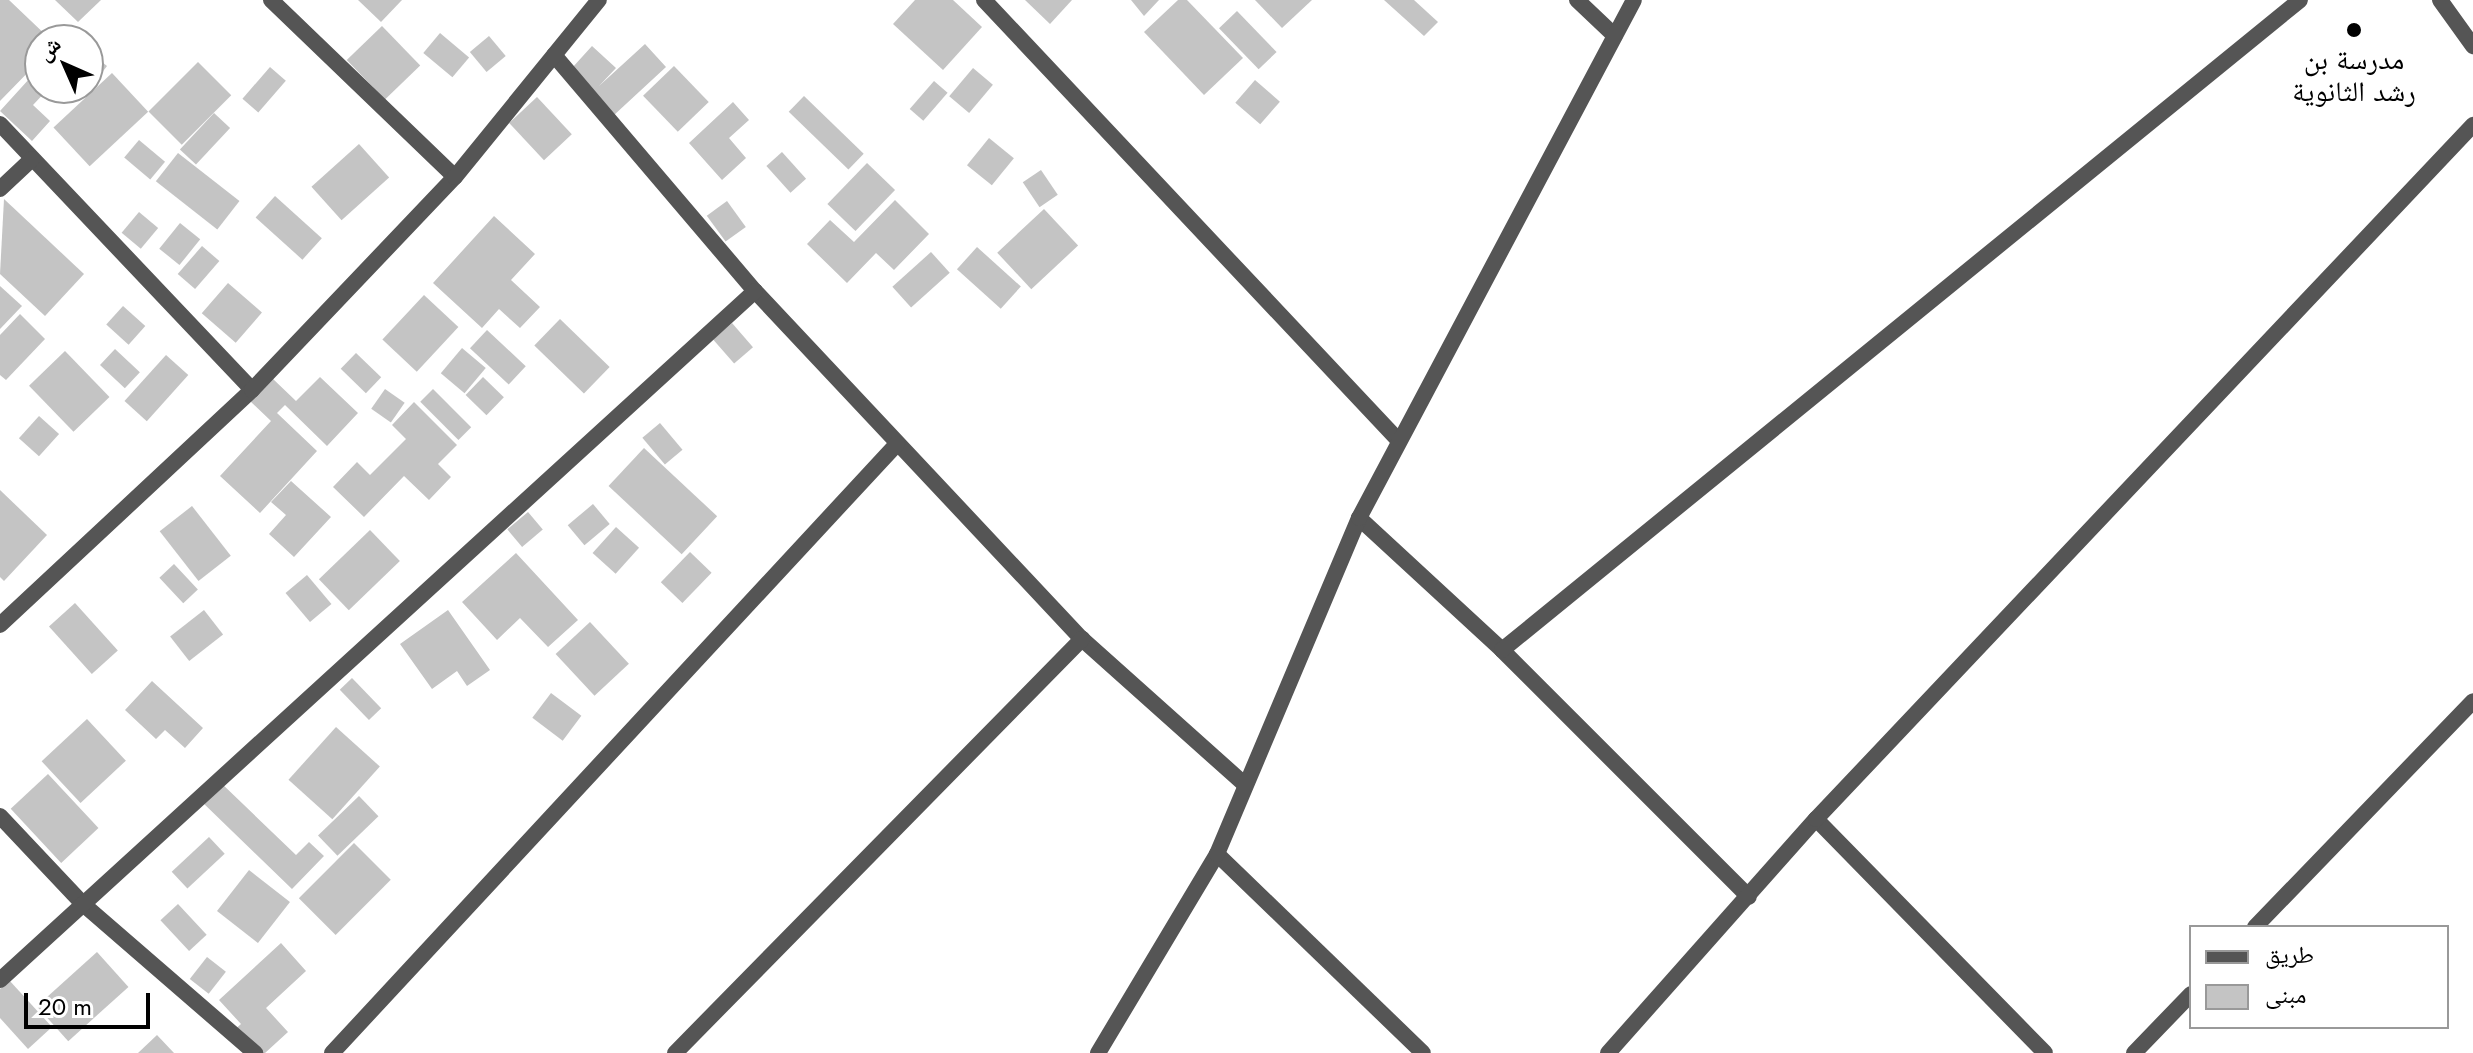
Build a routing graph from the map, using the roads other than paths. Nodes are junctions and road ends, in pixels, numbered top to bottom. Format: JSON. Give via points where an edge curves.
{"nodes":[{"id":1,"x":271,"y":0,"type":"edge"},
{"id":2,"x":599,"y":0,"type":"edge"},
{"id":3,"x":984,"y":0,"type":"edge"},
{"id":4,"x":1577,"y":0,"type":"edge"},
{"id":5,"x":1634,"y":0,"type":"edge"},
{"id":6,"x":2300,"y":0,"type":"edge"},
{"id":7,"x":2440,"y":0,"type":"edge"},
{"id":8,"x":1615,"y":36,"type":"junction"},
{"id":9,"x":2473,"y":46,"type":"edge"},
{"id":10,"x":554,"y":55,"type":"junction"},
{"id":11,"x":0,"y":124,"type":"edge"},
{"id":12,"x":2473,"y":125,"type":"edge"},
{"id":13,"x":32,"y":159,"type":"junction"},
{"id":14,"x":455,"y":177,"type":"junction"},
{"id":15,"x":0,"y":189,"type":"edge"},
{"id":16,"x":755,"y":291,"type":"junction"},
{"id":17,"x":252,"y":390,"type":"junction"},
{"id":18,"x":1398,"y":440,"type":"junction"},
{"id":19,"x":897,"y":444,"type":"junction"},
{"id":20,"x":1359,"y":518,"type":"junction"},
{"id":21,"x":0,"y":625,"type":"edge"},
{"id":22,"x":1082,"y":639,"type":"junction"},
{"id":23,"x":1502,"y":650,"type":"junction"},
{"id":24,"x":2473,"y":701,"type":"edge"},
{"id":25,"x":1244,"y":784,"type":"junction"},
{"id":26,"x":0,"y":816,"type":"edge"},
{"id":27,"x":1816,"y":819,"type":"junction"},
{"id":28,"x":1217,"y":854,"type":"junction"},
{"id":29,"x":1749,"y":897,"type":"junction"},
{"id":30,"x":83,"y":904,"type":"junction"},
{"id":31,"x":2257,"y":925,"type":"edge"},
{"id":32,"x":0,"y":980,"type":"edge"},
{"id":33,"x":2189,"y":996,"type":"edge"},
{"id":34,"x":255,"y":1053,"type":"edge"},
{"id":35,"x":332,"y":1053,"type":"edge"},
{"id":36,"x":675,"y":1053,"type":"edge"},
{"id":37,"x":1098,"y":1053,"type":"edge"},
{"id":38,"x":1423,"y":1053,"type":"edge"},
{"id":39,"x":1608,"y":1053,"type":"edge"},
{"id":40,"x":2045,"y":1053,"type":"edge"},
{"id":41,"x":2134,"y":1053,"type":"edge"}],
"edges":[{"from":1,"to":14,"type":"street"},
{"from":2,"to":10,"type":"street"},
{"from":3,"to":18,"type":"street"},
{"from":4,"to":8,"type":"street"},
{"from":5,"to":8,"type":"street"},
{"from":6,"to":23,"type":"street"},
{"from":7,"to":9,"type":"street"},
{"from":8,"to":18,"type":"street"},
{"from":10,"to":14,"type":"street"},
{"from":10,"to":16,"type":"street"},
{"from":11,"to":13,"type":"street"},
{"from":12,"to":27,"type":"street"},
{"from":13,"to":15,"type":"street"},
{"from":13,"to":17,"type":"street"},
{"from":14,"to":17,"type":"street"},
{"from":16,"to":19,"type":"street"},
{"from":16,"to":30,"type":"street"},
{"from":17,"to":21,"type":"street"},
{"from":18,"to":20,"type":"street"},
{"from":19,"to":22,"type":"street"},
{"from":19,"to":35,"type":"street"},
{"from":20,"to":23,"type":"street"},
{"from":20,"to":25,"type":"street"},
{"from":22,"to":25,"type":"street"},
{"from":22,"to":36,"type":"street"},
{"from":23,"to":29,"type":"street"},
{"from":24,"to":31,"type":"street"},
{"from":25,"to":28,"type":"street"},
{"from":26,"to":30,"type":"street"},
{"from":27,"to":29,"type":"street"},
{"from":27,"to":40,"type":"street"},
{"from":28,"to":37,"type":"street"},
{"from":28,"to":38,"type":"street"},
{"from":29,"to":39,"type":"street"},
{"from":30,"to":32,"type":"street"},
{"from":30,"to":34,"type":"street"},
{"from":33,"to":41,"type":"street"}]}
